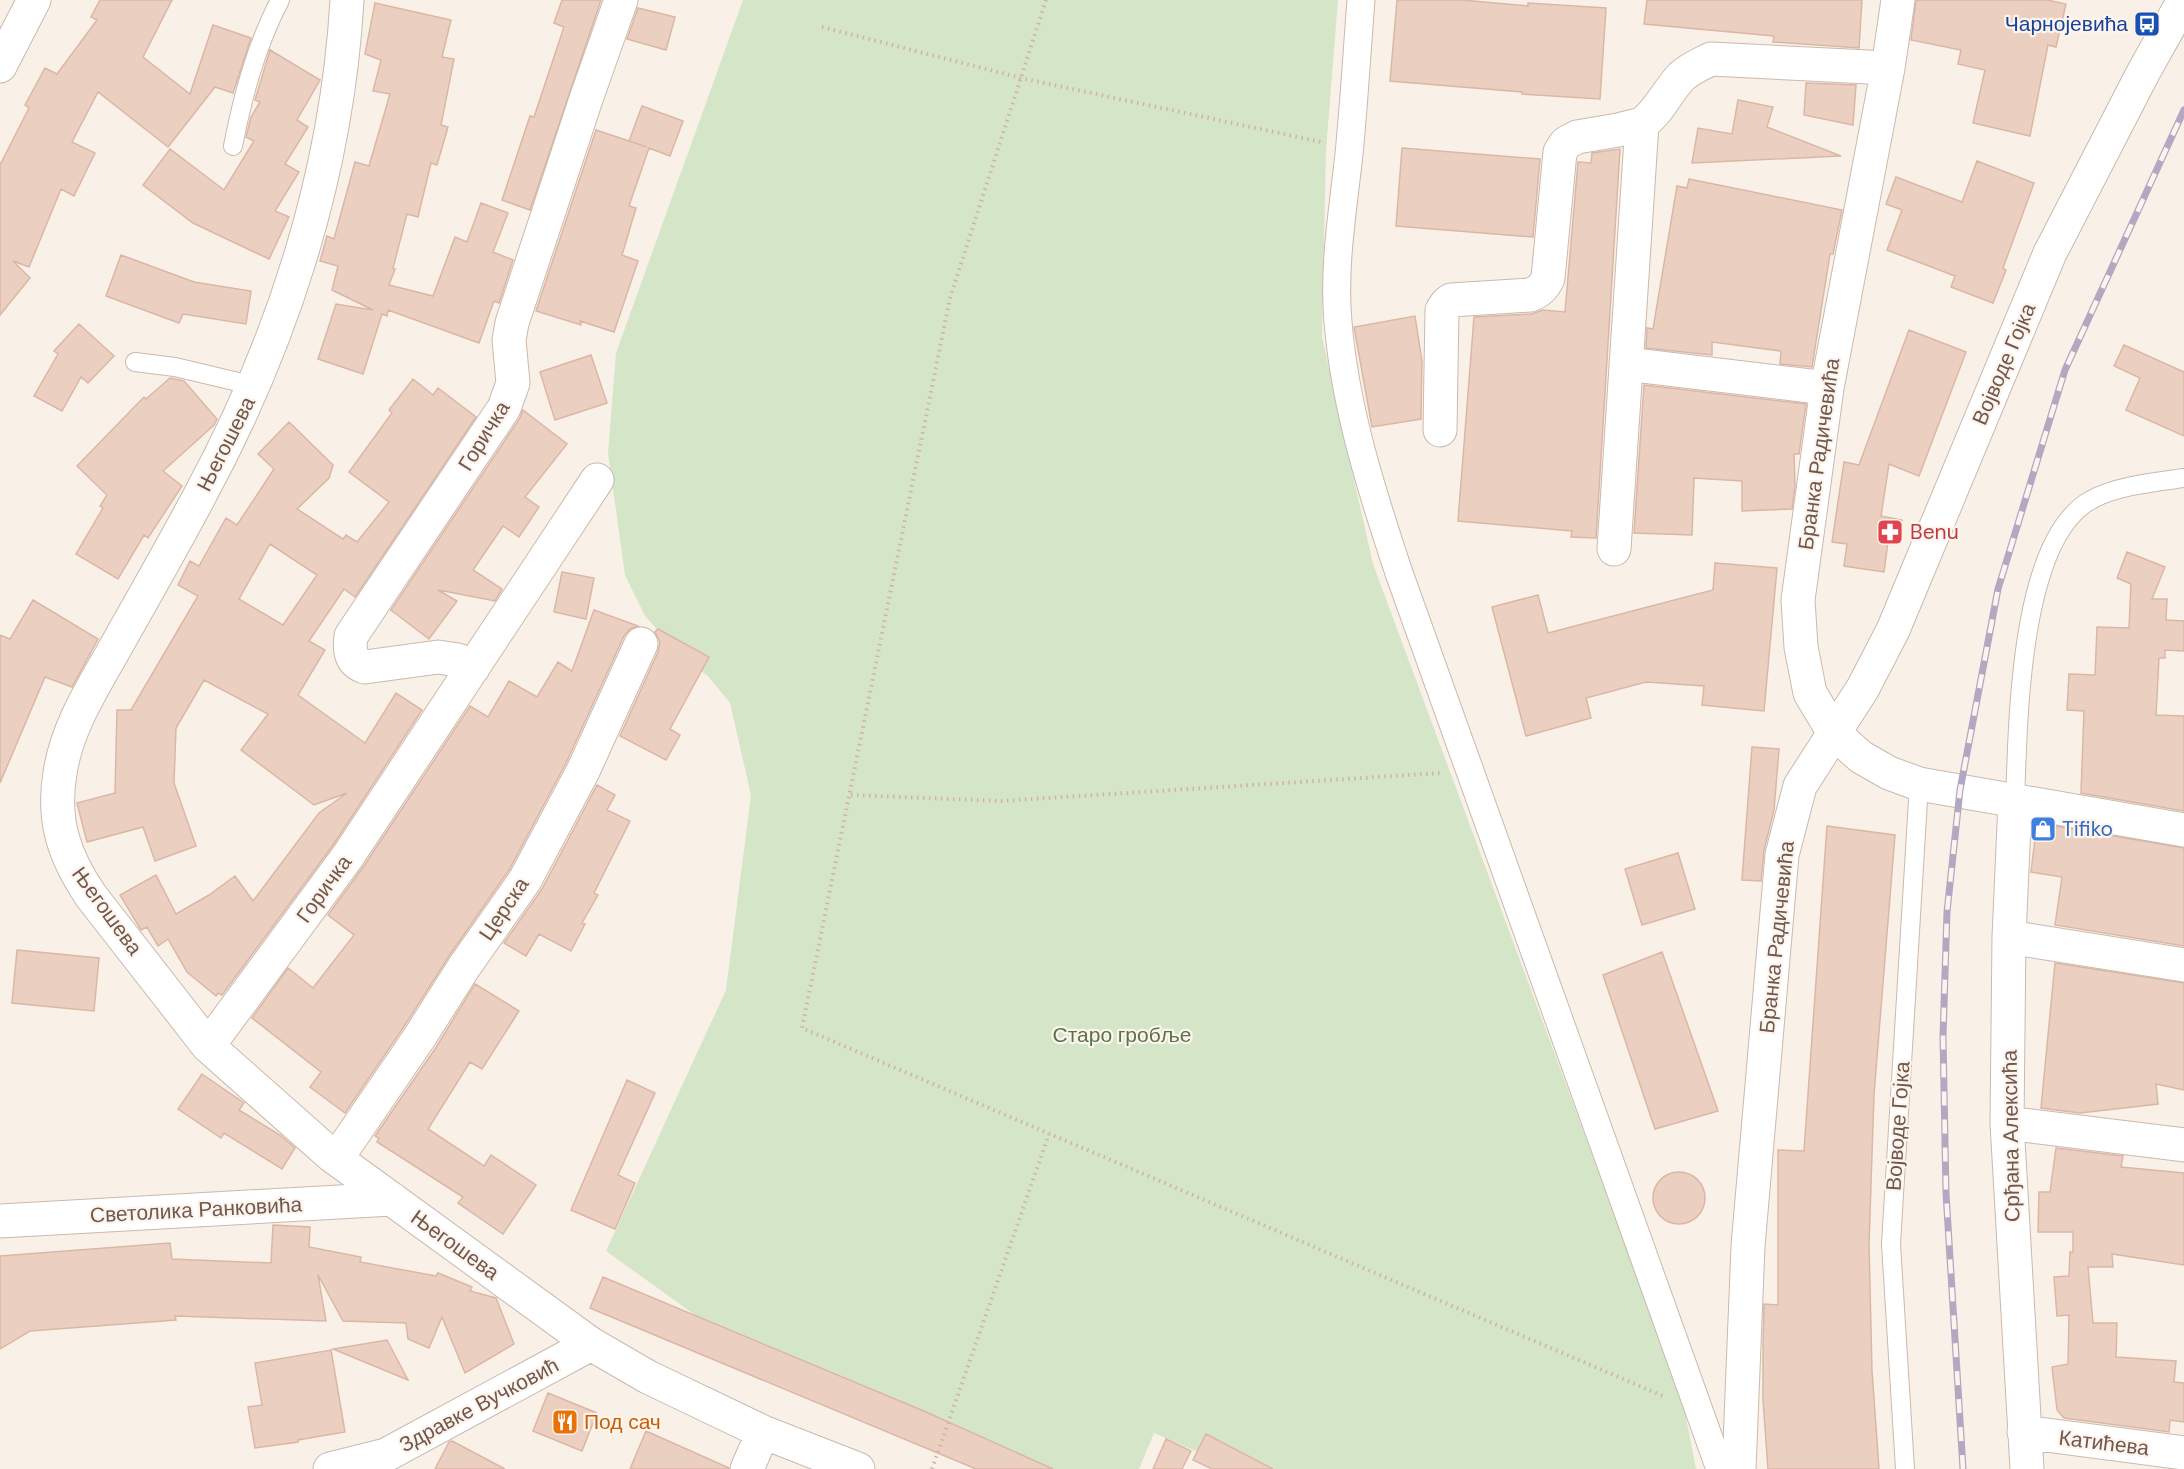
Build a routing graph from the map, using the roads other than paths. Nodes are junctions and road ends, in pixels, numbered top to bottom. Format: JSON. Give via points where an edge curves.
{"nodes":[{"id":1,"x":34,"y":0,"type":"edge"},
{"id":2,"x":280,"y":0,"type":"edge"},
{"id":3,"x":347,"y":0,"type":"edge"},
{"id":4,"x":621,"y":0,"type":"edge"},
{"id":5,"x":1361,"y":0,"type":"edge"},
{"id":6,"x":1898,"y":0,"type":"edge"},
{"id":7,"x":2184,"y":0,"type":"edge"},
{"id":8,"x":0,"y":66,"type":"edge"},
{"id":9,"x":1888,"y":68,"type":"junction"},
{"id":10,"x":1642,"y":124,"type":"junction"},
{"id":11,"x":232,"y":146,"type":"dead end"},
{"id":12,"x":135,"y":362,"type":"dead end"},
{"id":13,"x":1626,"y":364,"type":"junction"},
{"id":14,"x":255,"y":386,"type":"junction"},
{"id":15,"x":1827,"y":388,"type":"junction"},
{"id":16,"x":1440,"y":430,"type":"dead end"},
{"id":17,"x":2184,"y":478,"type":"edge"},
{"id":18,"x":597,"y":480,"type":"dead end"},
{"id":19,"x":1614,"y":549,"type":"dead end"},
{"id":20,"x":640,"y":644,"type":"dead end"},
{"id":21,"x":473,"y":668,"type":"junction"},
{"id":22,"x":1834,"y":733,"type":"junction"},
{"id":23,"x":1919,"y":784,"type":"junction"},
{"id":24,"x":2015,"y":802,"type":"junction"},
{"id":25,"x":2184,"y":830,"type":"edge"},
{"id":26,"x":2009,"y":937,"type":"junction"},
{"id":27,"x":2184,"y":965,"type":"edge"},
{"id":28,"x":208,"y":1046,"type":"junction"},
{"id":29,"x":2007,"y":1123,"type":"junction"},
{"id":30,"x":2184,"y":1145,"type":"edge"},
{"id":31,"x":337,"y":1158,"type":"junction"},
{"id":32,"x":392,"y":1199,"type":"junction"},
{"id":33,"x":0,"y":1221,"type":"edge"},
{"id":34,"x":591,"y":1344,"type":"junction"},
{"id":35,"x":763,"y":1432,"type":"junction"},
{"id":36,"x":2024,"y":1432,"type":"junction"},
{"id":37,"x":2184,"y":1453,"type":"edge"},
{"id":38,"x":384,"y":1462,"type":"edge"},
{"id":39,"x":330,"y":1469,"type":"edge"},
{"id":40,"x":747,"y":1469,"type":"edge"},
{"id":41,"x":858,"y":1469,"type":"edge"},
{"id":42,"x":1720,"y":1469,"type":"edge"},
{"id":43,"x":1739,"y":1469,"type":"edge"},
{"id":44,"x":1905,"y":1469,"type":"edge"},
{"id":45,"x":2027,"y":1469,"type":"edge"}],
"edges":[{"from":1,"to":8,"type":"street"},
{"from":2,"to":11,"type":"lane","via":[[252,68]]},
{"from":3,"to":14,"type":"street","name":"Његошева","via":[[327,156],[297,270]]},
{"from":4,"to":21,"type":"street","name":"Горичка","via":[[512,323],[509,340],[513,383],[504,408],[351,636],[351,657],[365,667],[438,657],[458,660]]},
{"from":5,"to":42,"type":"street","via":[[1336,278],[1347,386],[1369,480]]},
{"from":6,"to":9,"type":"street","name":"Бранка Радичевића"},
{"from":7,"to":22,"type":"street","name":"Војводе Гојка","via":[[2050,253],[1893,630]]},
{"from":9,"to":10,"type":"street","via":[[1712,59],[1682,76],[1652,117]]},
{"from":9,"to":15,"type":"street","name":"Бранка Радичевића"},
{"from":10,"to":13,"type":"street"},
{"from":10,"to":16,"type":"street","via":[[1576,137],[1560,152],[1548,278],[1542,289],[1530,295],[1447,303],[1443,310]]},
{"from":12,"to":14,"type":"lane"},
{"from":13,"to":15,"type":"street"},
{"from":13,"to":19,"type":"street"},
{"from":14,"to":28,"type":"street","name":"Његошева","via":[[200,496],[77,718],[60,771],[56,803],[66,852],[77,874]]},
{"from":15,"to":22,"type":"street","name":"Бранка Радичевића","via":[[1798,600],[1810,693]]},
{"from":17,"to":24,"type":"lane","via":[[2136,485],[2091,500],[2070,516],[2054,545],[2038,586],[2025,638]]},
{"from":18,"to":21,"type":"street","name":"Горичка"},
{"from":20,"to":31,"type":"street","name":"Церска","via":[[583,771],[525,880]]},
{"from":21,"to":28,"type":"street","name":"Горичка","via":[[348,856]]},
{"from":22,"to":23,"type":"street","via":[[1861,757]]},
{"from":22,"to":43,"type":"street","name":"Бранка Радичевића","via":[[1800,786],[1782,855],[1748,1245]]},
{"from":23,"to":24,"type":"street"},
{"from":23,"to":44,"type":"lane","name":"Војводе Гојка","via":[[1891,1244]]},
{"from":24,"to":25,"type":"street"},
{"from":24,"to":26,"type":"street","name":"Срђана Алексића"},
{"from":26,"to":27,"type":"street"},
{"from":26,"to":29,"type":"street","name":"Срђана Алексића"},
{"from":28,"to":31,"type":"street","name":"Његошева"},
{"from":29,"to":30,"type":"street"},
{"from":29,"to":36,"type":"street","name":"Срђана Алексића"},
{"from":31,"to":32,"type":"street","name":"Његошева"},
{"from":32,"to":33,"type":"street","name":"Светолика Ранковића"},
{"from":32,"to":34,"type":"street","name":"Његошева"},
{"from":34,"to":35,"type":"street","name":"Његошева","via":[[648,1377]]},
{"from":34,"to":38,"type":"street","name":"Здравке Вучковић"},
{"from":35,"to":40,"type":"street"},
{"from":35,"to":41,"type":"street","name":"Његошева"},
{"from":36,"to":37,"type":"street","name":"Катићева"},
{"from":36,"to":45,"type":"street","name":"Срђана Алексића"},
{"from":38,"to":39,"type":"street","name":"Здравке Вучковић"}]}
